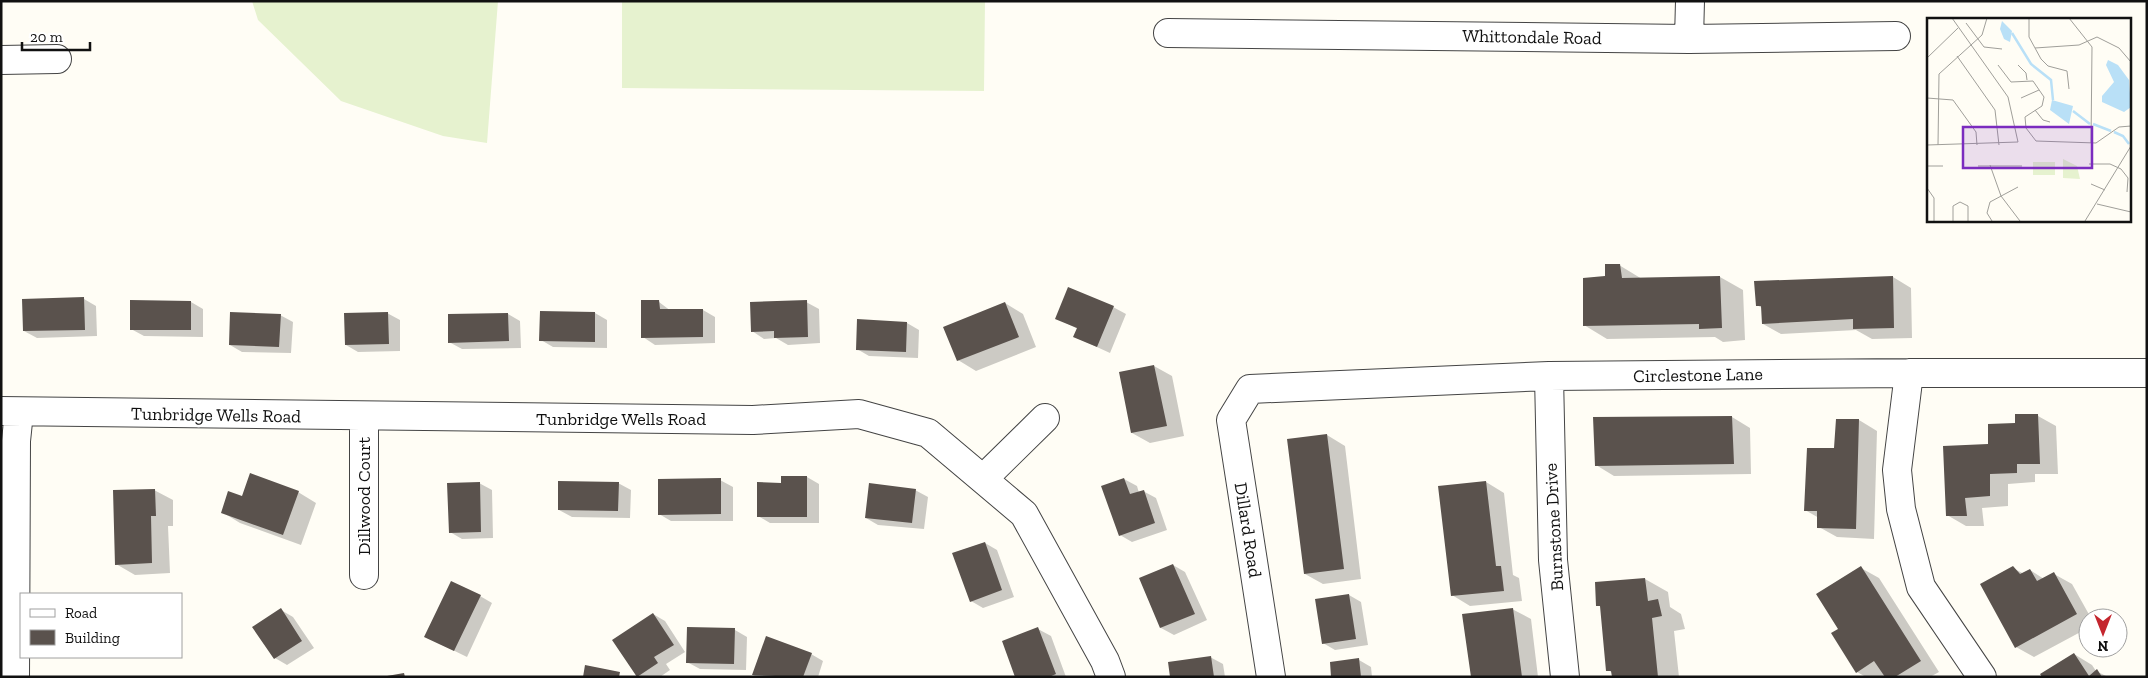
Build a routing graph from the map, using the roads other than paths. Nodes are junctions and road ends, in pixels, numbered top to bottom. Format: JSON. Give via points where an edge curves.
{"nodes":[{"id":1,"x":1690,"y":1,"type":"edge"},
{"id":2,"x":1168,"y":33,"type":"dead end"},
{"id":3,"x":1896,"y":36,"type":"dead end"},
{"id":4,"x":1689,"y":38,"type":"junction"},
{"id":5,"x":1,"y":60,"type":"edge"},
{"id":6,"x":57,"y":60,"type":"dead end"},
{"id":7,"x":1909,"y":372,"type":"junction"},
{"id":8,"x":2147,"y":373,"type":"edge"},
{"id":9,"x":1549,"y":376,"type":"junction"},
{"id":10,"x":1250,"y":389,"type":"joint"},
{"id":11,"x":10,"y":412,"type":"edge"},
{"id":12,"x":364,"y":417,"type":"junction"},
{"id":13,"x":1045,"y":418,"type":"dead end"},
{"id":14,"x":983,"y":479,"type":"junction"},
{"id":15,"x":364,"y":575,"type":"dead end"},
{"id":16,"x":15,"y":677,"type":"edge"},
{"id":17,"x":1111,"y":677,"type":"edge"},
{"id":18,"x":1271,"y":677,"type":"edge"},
{"id":19,"x":1565,"y":677,"type":"edge"},
{"id":20,"x":1982,"y":677,"type":"edge"}],
"edges":[{"from":1,"to":4,"type":"street"},
{"from":2,"to":4,"type":"street","name":"Whittondale Road"},
{"from":3,"to":4,"type":"street","name":"Whittondale Road"},
{"from":5,"to":6,"type":"street"},
{"from":7,"to":8,"type":"street","name":"Circlestone Lane"},
{"from":7,"to":9,"type":"street","name":"Circlestone Lane"},
{"from":7,"to":20,"type":"street","via":[[1897,470],[1901,509],[1921,587]]},
{"from":9,"to":10,"type":"street","name":"Circlestone Lane"},
{"from":9,"to":19,"type":"street","name":"Burnstone Drive","via":[[1553,560]]},
{"from":10,"to":18,"type":"street","name":"Dillard Road","via":[[1231,420]]},
{"from":11,"to":12,"type":"street","name":"Tunbridge Wells Road"},
{"from":11,"to":16,"type":"street","via":[[16,440]]},
{"from":12,"to":14,"type":"street","name":"Tunbridge Wells Road","via":[[753,420],[859,414],[928,433]]},
{"from":12,"to":15,"type":"street","name":"Dillwood Court"},
{"from":13,"to":14,"type":"street"},
{"from":14,"to":17,"type":"street","name":"Tunbridge Wells Road","via":[[1024,514],[1106,661]]}]}
